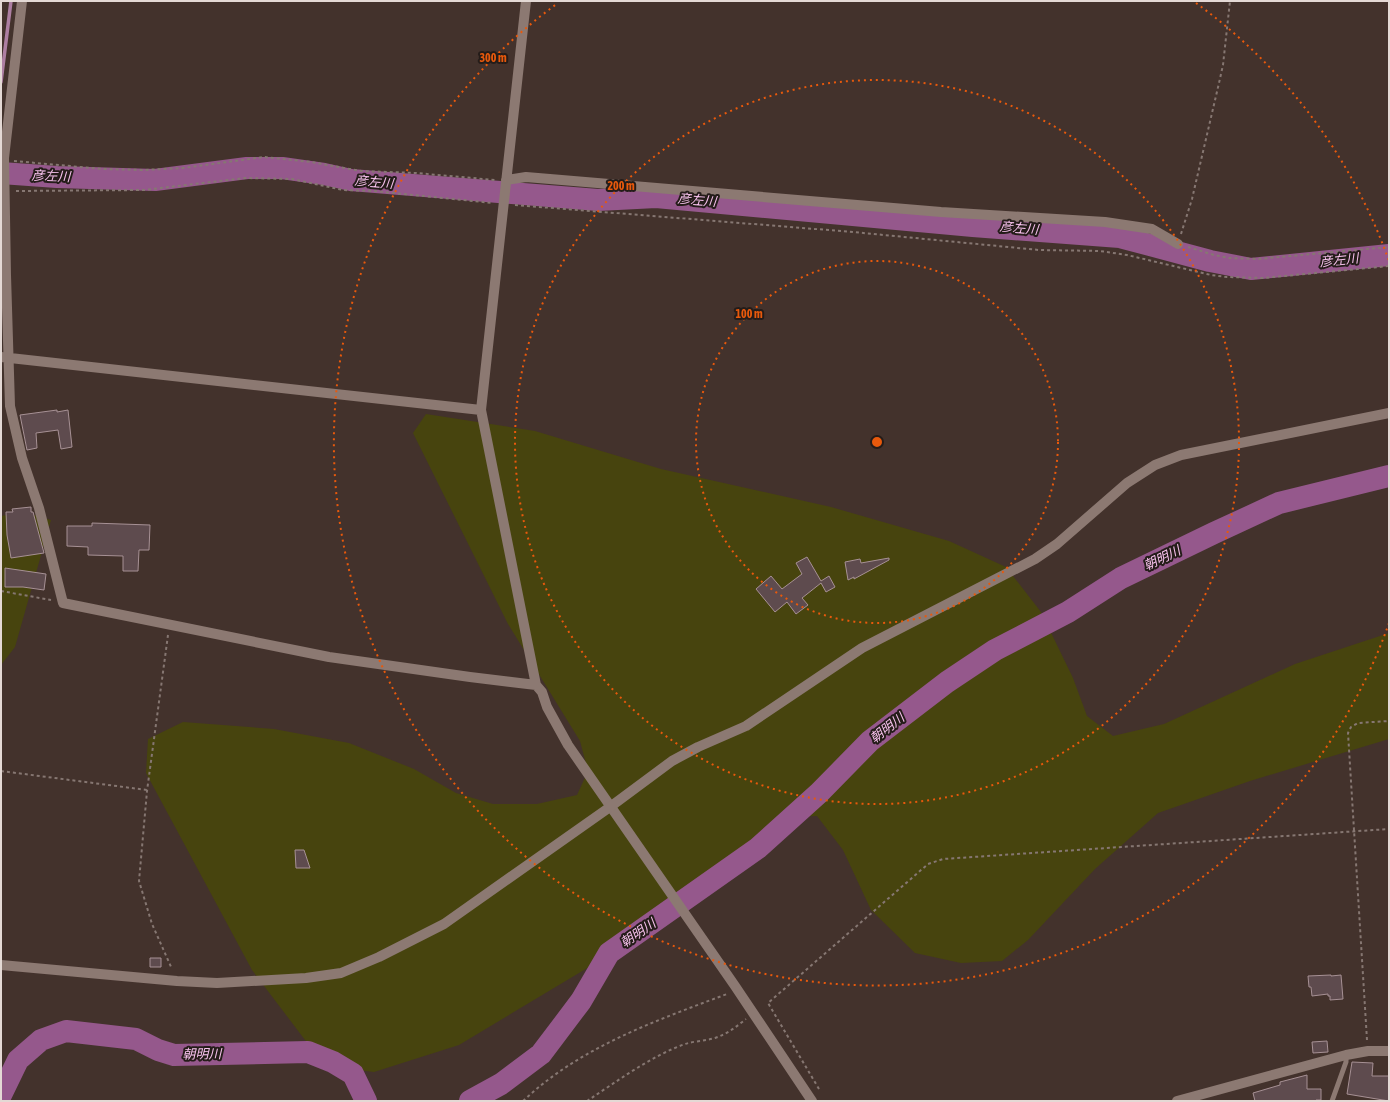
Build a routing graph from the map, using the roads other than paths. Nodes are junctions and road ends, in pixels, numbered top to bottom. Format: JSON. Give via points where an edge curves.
{"nodes":[{"id":1,"x":22,"y":1,"type":"edge"},
{"id":2,"x":526,"y":1,"type":"edge"},
{"id":3,"x":506,"y":182,"type":"junction"},
{"id":4,"x":3,"y":188,"type":"edge"},
{"id":5,"x":1178,"y":244,"type":"road end"},
{"id":6,"x":5,"y":357,"type":"edge"},
{"id":7,"x":481,"y":410,"type":"junction"},
{"id":8,"x":1389,"y":412,"type":"edge"},
{"id":9,"x":536,"y":685,"type":"junction"},
{"id":10,"x":610,"y":807,"type":"junction"},
{"id":11,"x":1,"y":964,"type":"edge"},
{"id":12,"x":1389,"y":1051,"type":"edge"},
{"id":13,"x":1346,"y":1055,"type":"junction"},
{"id":14,"x":812,"y":1101,"type":"edge"},
{"id":15,"x":1177,"y":1101,"type":"edge"},
{"id":16,"x":1332,"y":1101,"type":"edge"}],
"edges":[{"from":1,"to":4,"type":"street"},
{"from":2,"to":3,"type":"street"},
{"from":3,"to":5,"type":"street","via":[[526,177],[941,212],[1105,222],[1152,229]]},
{"from":3,"to":7,"type":"street"},
{"from":4,"to":6,"type":"street"},
{"from":6,"to":7,"type":"street"},
{"from":6,"to":9,"type":"street","via":[[10,406],[22,458],[39,508],[63,603],[329,656]]},
{"from":7,"to":9,"type":"street"},
{"from":8,"to":10,"type":"street","via":[[1181,455],[1155,465],[1127,483],[1057,544],[1035,559],[862,648],[746,726],[672,761]]},
{"from":9,"to":10,"type":"street","via":[[542,692],[559,731]]},
{"from":10,"to":11,"type":"street","via":[[444,924],[341,973],[306,978],[217,983]]},
{"from":10,"to":14,"type":"street","via":[[737,988],[752,1015]]},
{"from":12,"to":13,"type":"street"},
{"from":13,"to":15,"type":"street"},
{"from":13,"to":16,"type":"lane","via":[[1346,1062]]}]}
